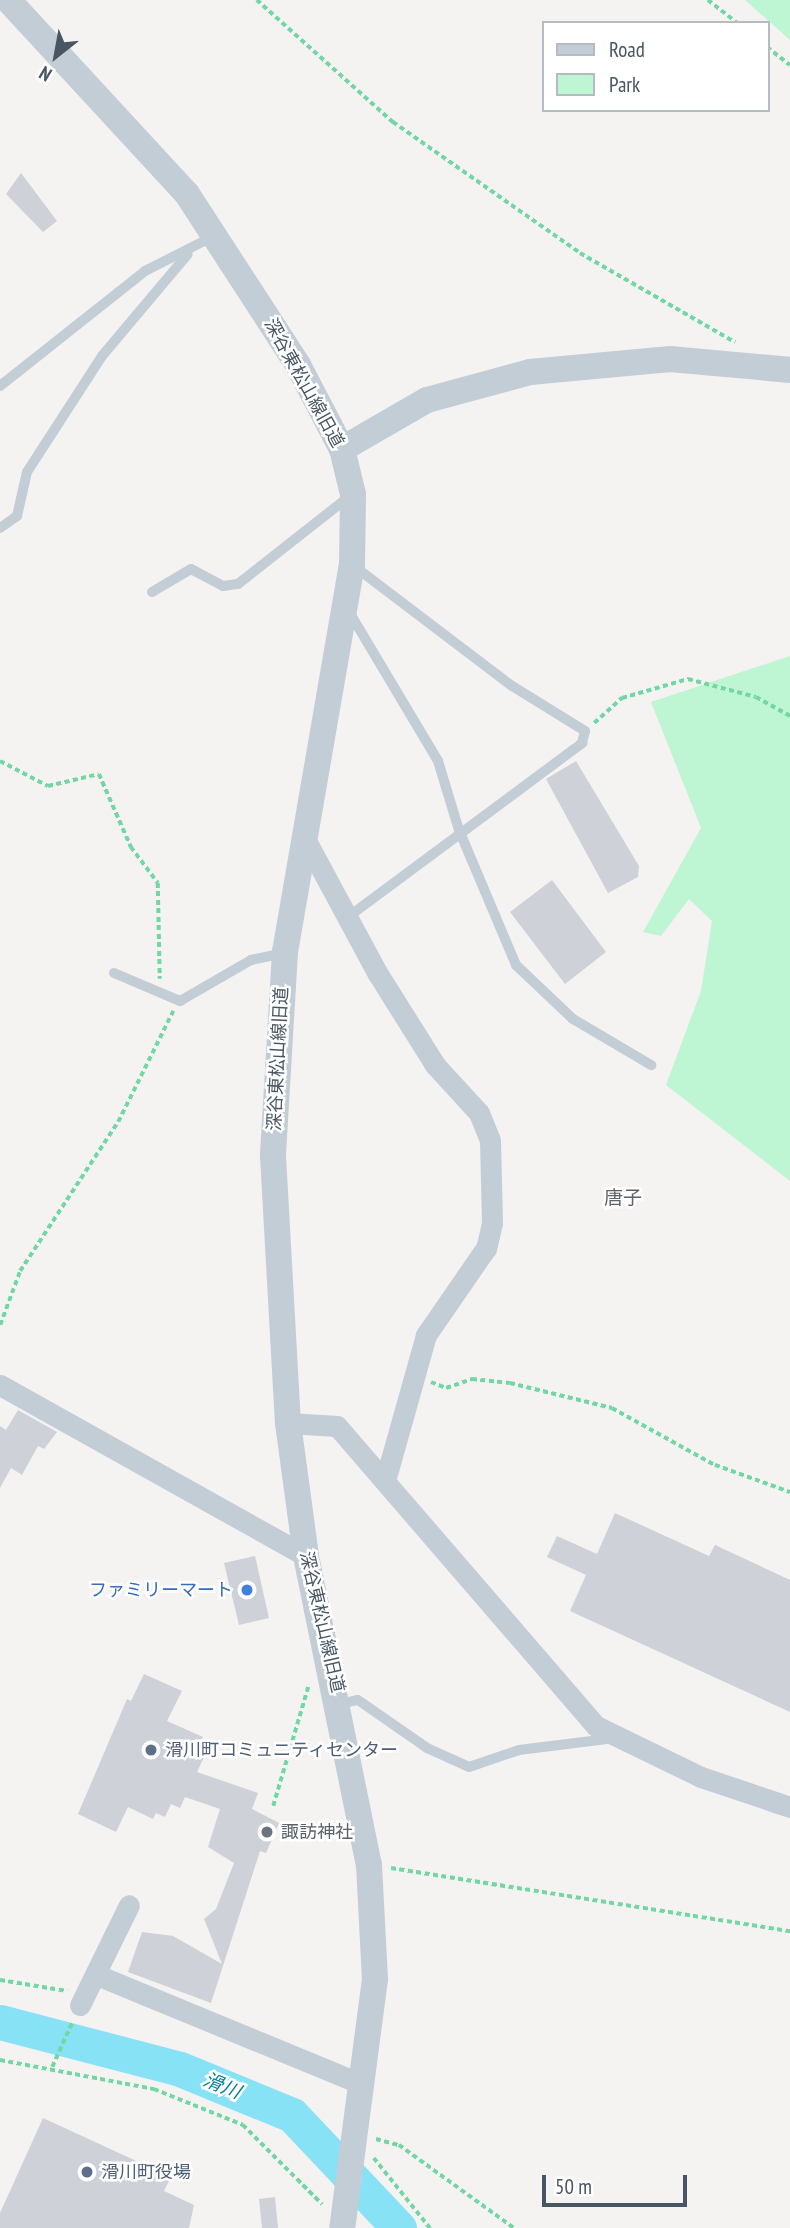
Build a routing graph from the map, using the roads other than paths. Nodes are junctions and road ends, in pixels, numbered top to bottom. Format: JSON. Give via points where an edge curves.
{"nodes":[{"id":1,"x":8,"y":0,"type":"edge"},
{"id":2,"x":214,"y":236,"type":"junction"},
{"id":3,"x":188,"y":254,"type":"junction"},
{"id":4,"x":790,"y":370,"type":"edge"},
{"id":5,"x":0,"y":386,"type":"edge"},
{"id":6,"x":342,"y":449,"type":"junction"},
{"id":7,"x":353,"y":494,"type":"junction"},
{"id":8,"x":0,"y":527,"type":"edge"},
{"id":9,"x":352,"y":564,"type":"junction"},
{"id":10,"x":152,"y":592,"type":"dead end"},
{"id":11,"x":345,"y":605,"type":"junction"},
{"id":12,"x":459,"y":830,"type":"junction"},
{"id":13,"x":303,"y":835,"type":"junction"},
{"id":14,"x":348,"y":917,"type":"junction"},
{"id":15,"x":285,"y":952,"type":"junction"},
{"id":16,"x":114,"y":973,"type":"dead end"},
{"id":17,"x":651,"y":1065,"type":"dead end"},
{"id":18,"x":0,"y":1385,"type":"edge"},
{"id":19,"x":288,"y":1423,"type":"junction"},
{"id":20,"x":386,"y":1477,"type":"junction"},
{"id":21,"x":306,"y":1556,"type":"junction"},
{"id":22,"x":340,"y":1704,"type":"junction"},
{"id":23,"x":615,"y":1738,"type":"junction"},
{"id":24,"x":790,"y":1808,"type":"edge"},
{"id":25,"x":129,"y":1905,"type":"dead end"},
{"id":26,"x":97,"y":1975,"type":"junction"},
{"id":27,"x":83,"y":2000,"type":"road end"},
{"id":28,"x":362,"y":2084,"type":"junction"},
{"id":29,"x":342,"y":2227,"type":"edge"}],
"edges":[{"from":1,"to":2,"type":"street","name":"深谷東松山線旧道","via":[[153,152]]},
{"from":2,"to":3,"type":"lane"},
{"from":2,"to":6,"type":"street","name":"深谷東松山線旧道","via":[[298,365]]},
{"from":3,"to":5,"type":"lane","via":[[145,271]]},
{"from":3,"to":8,"type":"lane","via":[[102,356],[27,472],[17,516]]},
{"from":4,"to":6,"type":"street","via":[[743,362],[670,359],[498,378],[428,400]]},
{"from":6,"to":7,"type":"street","name":"深谷東松山線旧道"},
{"from":7,"to":9,"type":"street","name":"深谷東松山線旧道"},
{"from":7,"to":10,"type":"lane","via":[[238,584],[223,586],[191,569]]},
{"from":9,"to":11,"type":"street","name":"深谷東松山線旧道"},
{"from":9,"to":12,"type":"lane","via":[[512,686],[585,731],[582,743]]},
{"from":11,"to":12,"type":"lane","via":[[438,761]]},
{"from":11,"to":13,"type":"street","name":"深谷東松山線旧道"},
{"from":12,"to":14,"type":"lane"},
{"from":12,"to":17,"type":"lane","via":[[516,965],[573,1019]]},
{"from":13,"to":14,"type":"street"},
{"from":13,"to":15,"type":"street","name":"深谷東松山線旧道"},
{"from":14,"to":20,"type":"street","via":[[421,1042],[480,1113],[490,1140],[492,1223],[486,1248],[426,1335],[419,1378]]},
{"from":15,"to":16,"type":"lane","via":[[251,960],[180,1001]]},
{"from":15,"to":19,"type":"street","name":"深谷東松山線旧道","via":[[273,1156]]},
{"from":18,"to":21,"type":"street"},
{"from":19,"to":20,"type":"street","via":[[337,1426]]},
{"from":19,"to":21,"type":"street","name":"深谷東松山線旧道"},
{"from":20,"to":23,"type":"street","via":[[596,1726]]},
{"from":21,"to":22,"type":"street","name":"深谷東松山線旧道"},
{"from":22,"to":23,"type":"lane","via":[[358,1700],[427,1748],[469,1767],[520,1750]]},
{"from":22,"to":28,"type":"street","name":"深谷東松山線旧道","via":[[369,1865],[375,1979]]},
{"from":23,"to":24,"type":"street"},
{"from":25,"to":26,"type":"street"},
{"from":26,"to":27,"type":"street"},
{"from":26,"to":28,"type":"street"},
{"from":28,"to":29,"type":"street","name":"深谷東松山線旧道"}]}
